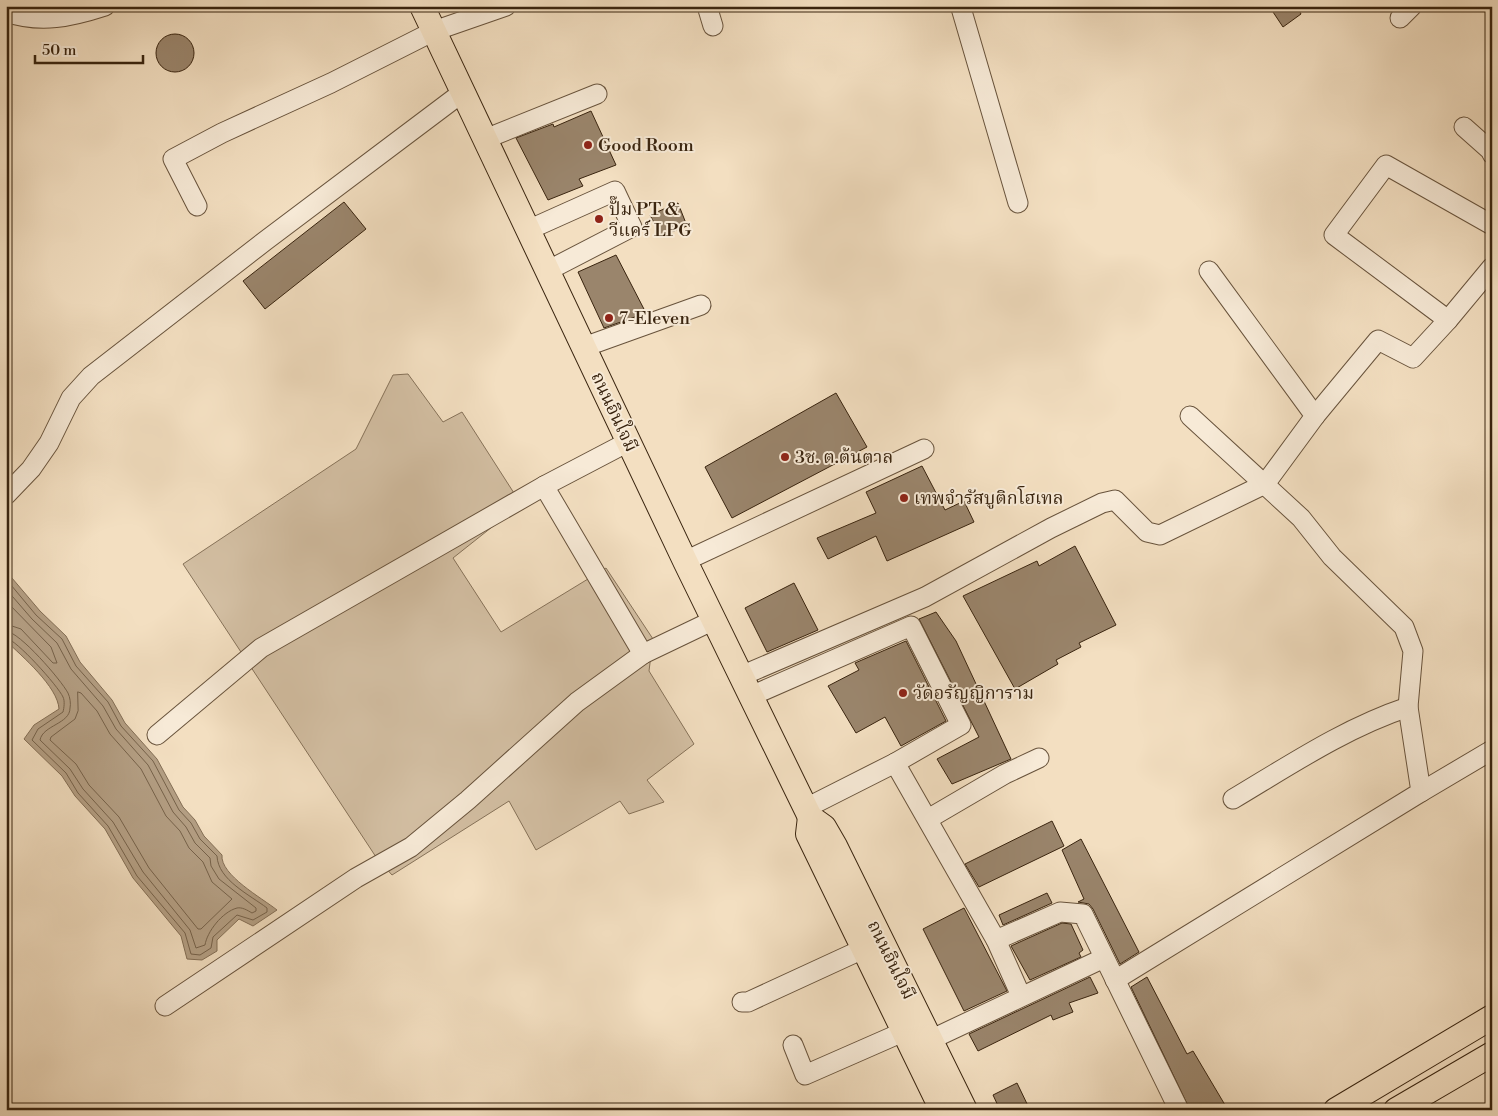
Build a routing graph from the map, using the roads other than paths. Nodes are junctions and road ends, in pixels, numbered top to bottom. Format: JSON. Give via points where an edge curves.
{"nodes":[{"id":1,"x":104,"y":6,"type":"edge"},
{"id":2,"x":422,"y":6,"type":"edge"},
{"id":3,"x":506,"y":6,"type":"edge"},
{"id":4,"x":708,"y":6,"type":"edge"},
{"id":5,"x":962,"y":7,"type":"edge"},
{"id":6,"x":6,"y":12,"type":"edge"},
{"id":7,"x":713,"y":26,"type":"dead end"},
{"id":8,"x":434,"y":31,"type":"junction"},
{"id":9,"x":463,"y":92,"type":"junction"},
{"id":10,"x":597,"y":94,"type":"dead end"},
{"id":11,"x":1464,"y":127,"type":"dead end"},
{"id":12,"x":485,"y":139,"type":"junction"},
{"id":13,"x":1492,"y":154,"type":"edge"},
{"id":14,"x":1018,"y":203,"type":"dead end"},
{"id":15,"x":197,"y":206,"type":"dead end"},
{"id":16,"x":1492,"y":225,"type":"edge"},
{"id":17,"x":529,"y":233,"type":"junction"},
{"id":18,"x":1492,"y":267,"type":"edge"},
{"id":19,"x":547,"y":271,"type":"junction"},
{"id":20,"x":1209,"y":271,"type":"dead end"},
{"id":21,"x":701,"y":306,"type":"dead end"},
{"id":22,"x":1448,"y":320,"type":"junction"},
{"id":23,"x":584,"y":347,"type":"junction"},
{"id":24,"x":1190,"y":416,"type":"dead end"},
{"id":25,"x":1315,"y":416,"type":"junction"},
{"id":26,"x":628,"y":442,"type":"junction"},
{"id":27,"x":924,"y":450,"type":"dead end"},
{"id":28,"x":1266,"y":484,"type":"junction"},
{"id":29,"x":544,"y":486,"type":"junction"},
{"id":30,"x":6,"y":495,"type":"edge"},
{"id":31,"x":685,"y":561,"type":"junction"},
{"id":32,"x":714,"y":620,"type":"junction"},
{"id":33,"x":643,"y":654,"type":"junction"},
{"id":34,"x":746,"y":686,"type":"junction"},
{"id":35,"x":1408,"y":707,"type":"junction"},
{"id":36,"x":158,"y":735,"type":"dead end"},
{"id":37,"x":1492,"y":750,"type":"edge"},
{"id":38,"x":1039,"y":758,"type":"dead end"},
{"id":39,"x":895,"y":763,"type":"junction"},
{"id":40,"x":1421,"y":792,"type":"junction"},
{"id":41,"x":1233,"y":799,"type":"dead end"},
{"id":42,"x":808,"y":812,"type":"junction"},
{"id":43,"x":928,"y":819,"type":"junction"},
{"id":44,"x":996,"y":940,"type":"junction"},
{"id":45,"x":863,"y":949,"type":"junction"},
{"id":46,"x":1104,"y":958,"type":"junction"},
{"id":47,"x":1115,"y":980,"type":"junction"},
{"id":48,"x":1021,"y":996,"type":"junction"},
{"id":49,"x":742,"y":1002,"type":"dead end"},
{"id":50,"x":165,"y":1006,"type":"dead end"},
{"id":51,"x":1492,"y":1017,"type":"edge"},
{"id":52,"x":903,"y":1032,"type":"junction"},
{"id":53,"x":930,"y":1040,"type":"junction"},
{"id":54,"x":793,"y":1045,"type":"dead end"},
{"id":55,"x":1492,"y":1054,"type":"edge"},
{"id":56,"x":942,"y":1110,"type":"edge"},
{"id":57,"x":964,"y":1110,"type":"edge"},
{"id":58,"x":1178,"y":1110,"type":"edge"},
{"id":59,"x":1336,"y":1110,"type":"edge"},
{"id":60,"x":1396,"y":1110,"type":"edge"}],
"edges":[{"from":1,"to":6,"type":"street","via":[[48,20],[34,20]]},
{"from":2,"to":8,"type":"main road","name":"ถนนอินใจมี"},
{"from":3,"to":8,"type":"street"},
{"from":4,"to":7,"type":"street"},
{"from":5,"to":14,"type":"street"},
{"from":8,"to":9,"type":"main road","name":"ถนนอินใจมี"},
{"from":8,"to":15,"type":"street","via":[[173,159]]},
{"from":9,"to":12,"type":"main road","name":"ถนนอินใจมี"},
{"from":9,"to":30,"type":"street","via":[[91,376],[71,398],[49,443]]},
{"from":10,"to":12,"type":"street"},
{"from":11,"to":13,"type":"street"},
{"from":12,"to":17,"type":"main road","name":"ถนนอินใจมี"},
{"from":16,"to":22,"type":"street","via":[[1386,165],[1334,235]]},
{"from":17,"to":19,"type":"main road","name":"ถนนอินใจมี"},
{"from":17,"to":19,"type":"street","via":[[615,191],[619,198],[632,227]]},
{"from":18,"to":22,"type":"street"},
{"from":19,"to":23,"type":"main road","name":"ถนนอินใจมี"},
{"from":20,"to":25,"type":"street"},
{"from":21,"to":23,"type":"street"},
{"from":22,"to":25,"type":"street","via":[[1413,358],[1378,340]]},
{"from":23,"to":26,"type":"main road","name":"ถนนอินใจมี"},
{"from":24,"to":28,"type":"street","via":[[1237,462]]},
{"from":25,"to":28,"type":"street"},
{"from":26,"to":29,"type":"street"},
{"from":26,"to":31,"type":"main road","name":"ถนนอินใจมี"},
{"from":27,"to":31,"type":"street"},
{"from":28,"to":34,"type":"street","via":[[1160,535],[1147,532],[1115,500],[1102,503],[925,597]]},
{"from":28,"to":35,"type":"street","via":[[1301,518],[1332,556],[1404,627],[1413,651]]},
{"from":29,"to":33,"type":"street"},
{"from":29,"to":36,"type":"street","via":[[260,648]]},
{"from":31,"to":32,"type":"main road","name":"ถนนอินใจมี"},
{"from":32,"to":33,"type":"street"},
{"from":32,"to":34,"type":"main road","name":"ถนนอินใจมี"},
{"from":33,"to":50,"type":"street","via":[[576,702],[411,847],[356,878]]},
{"from":34,"to":39,"type":"street","via":[[910,626],[961,725]]},
{"from":34,"to":42,"type":"main road","name":"ถนนอินใจมี"},
{"from":35,"to":40,"type":"street"},
{"from":35,"to":41,"type":"street","via":[[1381,716],[1323,744]]},
{"from":37,"to":40,"type":"street"},
{"from":38,"to":43,"type":"street"},
{"from":39,"to":42,"type":"street"},
{"from":39,"to":43,"type":"street"},
{"from":40,"to":47,"type":"street"},
{"from":42,"to":45,"type":"main road","name":"ถนนอินใจมี","via":[[808,834]]},
{"from":42,"to":53,"type":"main road","name":"ถนนอินใจมี","via":[[824,827],[835,846]]},
{"from":43,"to":44,"type":"street"},
{"from":44,"to":46,"type":"street","via":[[1060,912],[1083,914]]},
{"from":44,"to":48,"type":"street"},
{"from":45,"to":49,"type":"street"},
{"from":45,"to":52,"type":"main road","name":"ถนนอินใจมี"},
{"from":46,"to":47,"type":"street"},
{"from":46,"to":48,"type":"street"},
{"from":47,"to":58,"type":"street"},
{"from":48,"to":53,"type":"street"},
{"from":51,"to":59,"type":"main road"},
{"from":52,"to":54,"type":"street","via":[[805,1075]]},
{"from":52,"to":56,"type":"main road","name":"ถนนอินใจมี"},
{"from":53,"to":57,"type":"main road","name":"ถนนอินใจมี"},
{"from":55,"to":60,"type":"main road"}]}
